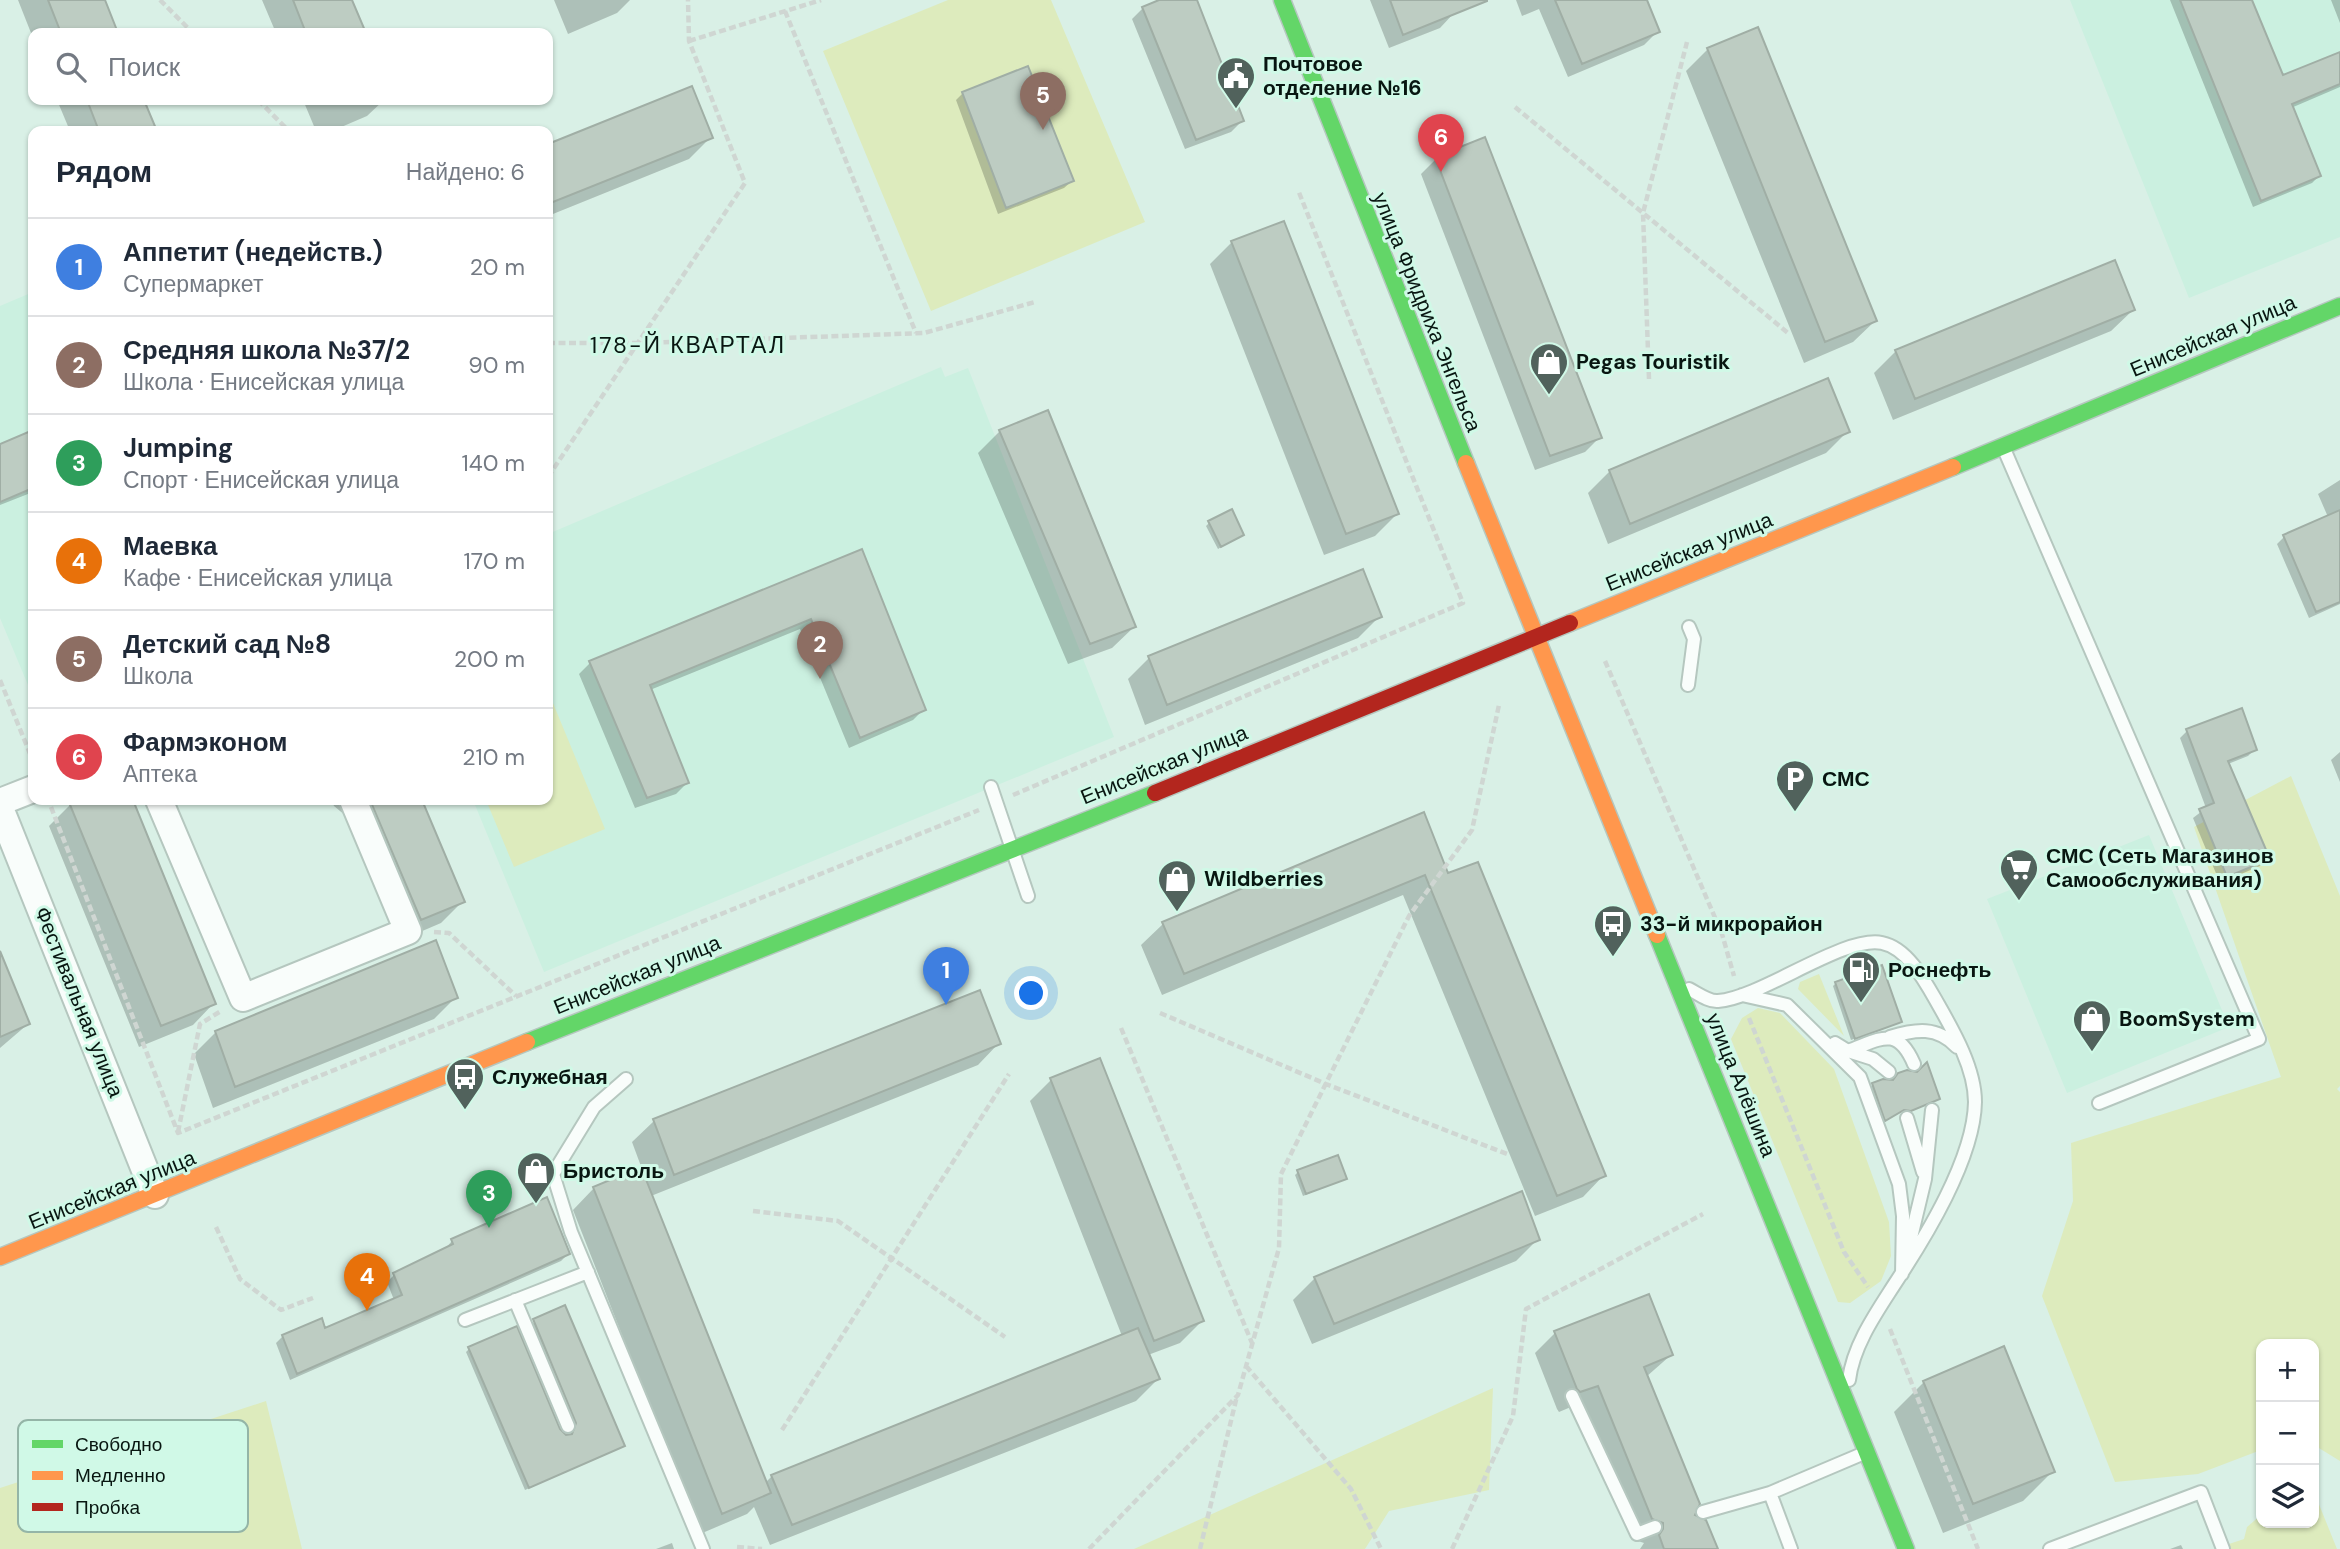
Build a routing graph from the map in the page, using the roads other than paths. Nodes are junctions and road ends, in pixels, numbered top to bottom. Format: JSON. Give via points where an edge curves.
{"nodes":[{"id":1,"x":1282,"y":0,"type":"edge"},
{"id":2,"x":2340,"y":306,"type":"edge"},
{"id":3,"x":2003,"y":445,"type":"junction"},
{"id":4,"x":1689,"y":627,"type":"dead end"},
{"id":5,"x":1536,"y":638,"type":"junction"},
{"id":6,"x":1688,"y":684,"type":"dead end"},
{"id":7,"x":991,"y":787,"type":"dead end"},
{"id":8,"x":28,"y":791,"type":"edge"},
{"id":9,"x":0,"y":802,"type":"edge"},
{"id":10,"x":161,"y":805,"type":"edge"},
{"id":11,"x":355,"y":805,"type":"edge"},
{"id":12,"x":0,"y":808,"type":"edge"},
{"id":13,"x":1012,"y":850,"type":"junction"},
{"id":14,"x":1028,"y":896,"type":"dead end"},
{"id":15,"x":1678,"y":985,"type":"junction"},
{"id":16,"x":1740,"y":995,"type":"junction"},
{"id":17,"x":1815,"y":1031,"type":"junction"},
{"id":18,"x":1889,"y":1038,"type":"junction"},
{"id":19,"x":1848,"y":1051,"type":"junction"},
{"id":20,"x":1963,"y":1056,"type":"junction"},
{"id":21,"x":1914,"y":1064,"type":"dead end"},
{"id":22,"x":1889,"y":1072,"type":"dead end"},
{"id":23,"x":626,"y":1079,"type":"dead end"},
{"id":24,"x":2099,"y":1103,"type":"dead end"},
{"id":25,"x":1932,"y":1110,"type":"dead end"},
{"id":26,"x":1907,"y":1118,"type":"dead end"},
{"id":27,"x":1925,"y":1179,"type":"junction"},
{"id":28,"x":155,"y":1195,"type":"junction"},
{"id":29,"x":0,"y":1257,"type":"edge"},
{"id":30,"x":588,"y":1272,"type":"junction"},
{"id":31,"x":1902,"y":1274,"type":"junction"},
{"id":32,"x":515,"y":1300,"type":"junction"},
{"id":33,"x":465,"y":1320,"type":"dead end"},
{"id":34,"x":1572,"y":1396,"type":"dead end"},
{"id":35,"x":1853,"y":1418,"type":"junction"},
{"id":36,"x":568,"y":1426,"type":"dead end"},
{"id":37,"x":1866,"y":1452,"type":"junction"},
{"id":38,"x":1770,"y":1493,"type":"junction"},
{"id":39,"x":1703,"y":1512,"type":"dead end"},
{"id":40,"x":1656,"y":1527,"type":"dead end"},
{"id":41,"x":703,"y":1549,"type":"edge"},
{"id":42,"x":1791,"y":1549,"type":"edge"},
{"id":43,"x":1906,"y":1549,"type":"edge"},
{"id":44,"x":2050,"y":1549,"type":"edge"},
{"id":45,"x":2223,"y":1549,"type":"edge"}],
"edges":[{"from":1,"to":5,"type":"street","name":"улица Фридриха Энгельса"},
{"from":2,"to":3,"type":"street","name":"Енисейская улица"},
{"from":3,"to":5,"type":"street","name":"Енисейская улица"},
{"from":3,"to":24,"type":"lane","via":[[2259,1039]]},
{"from":4,"to":6,"type":"lane","via":[[1694,639]]},
{"from":5,"to":13,"type":"street","name":"Енисейская улица"},
{"from":5,"to":15,"type":"street","name":"улица Алёшина"},
{"from":7,"to":13,"type":"lane"},
{"from":8,"to":9,"type":"street"},
{"from":10,"to":11,"type":"street","via":[[243,998],[408,931]]},
{"from":12,"to":28,"type":"street","name":"Фестивальная улица"},
{"from":13,"to":14,"type":"lane"},
{"from":13,"to":28,"type":"street","name":"Енисейская улица"},
{"from":15,"to":16,"type":"lane","via":[[1716,1002]]},
{"from":15,"to":35,"type":"street","name":"улица Алёшина"},
{"from":16,"to":17,"type":"lane","via":[[1787,1005]]},
{"from":16,"to":20,"type":"lane","via":[[1850,948],[1886,944],[1912,965],[1927,985]]},
{"from":17,"to":19,"type":"lane"},
{"from":17,"to":31,"type":"lane","via":[[1860,1077],[1890,1154],[1903,1216]]},
{"from":18,"to":19,"type":"lane"},
{"from":18,"to":20,"type":"lane","via":[[1928,1030],[1951,1040]]},
{"from":18,"to":21,"type":"lane","via":[[1903,1042]]},
{"from":19,"to":22,"type":"lane","via":[[1873,1059]]},
{"from":20,"to":31,"type":"lane","via":[[1973,1085],[1971,1133],[1933,1223]]},
{"from":23,"to":30,"type":"lane","via":[[594,1107],[553,1174]]},
{"from":25,"to":27,"type":"lane"},
{"from":26,"to":27,"type":"lane"},
{"from":27,"to":31,"type":"lane"},
{"from":28,"to":29,"type":"street","name":"Енисейская улица"},
{"from":30,"to":32,"type":"lane"},
{"from":30,"to":41,"type":"lane"},
{"from":31,"to":35,"type":"lane","via":[[1850,1371],[1848,1398]]},
{"from":32,"to":33,"type":"lane"},
{"from":32,"to":36,"type":"lane"},
{"from":34,"to":40,"type":"lane","via":[[1637,1534]]},
{"from":35,"to":37,"type":"street","name":"улица Алёшина"},
{"from":37,"to":38,"type":"lane"},
{"from":37,"to":43,"type":"street","name":"улица Алёшина"},
{"from":38,"to":39,"type":"lane"},
{"from":38,"to":42,"type":"lane"},
{"from":44,"to":45,"type":"lane","via":[[2201,1492]]}]}
